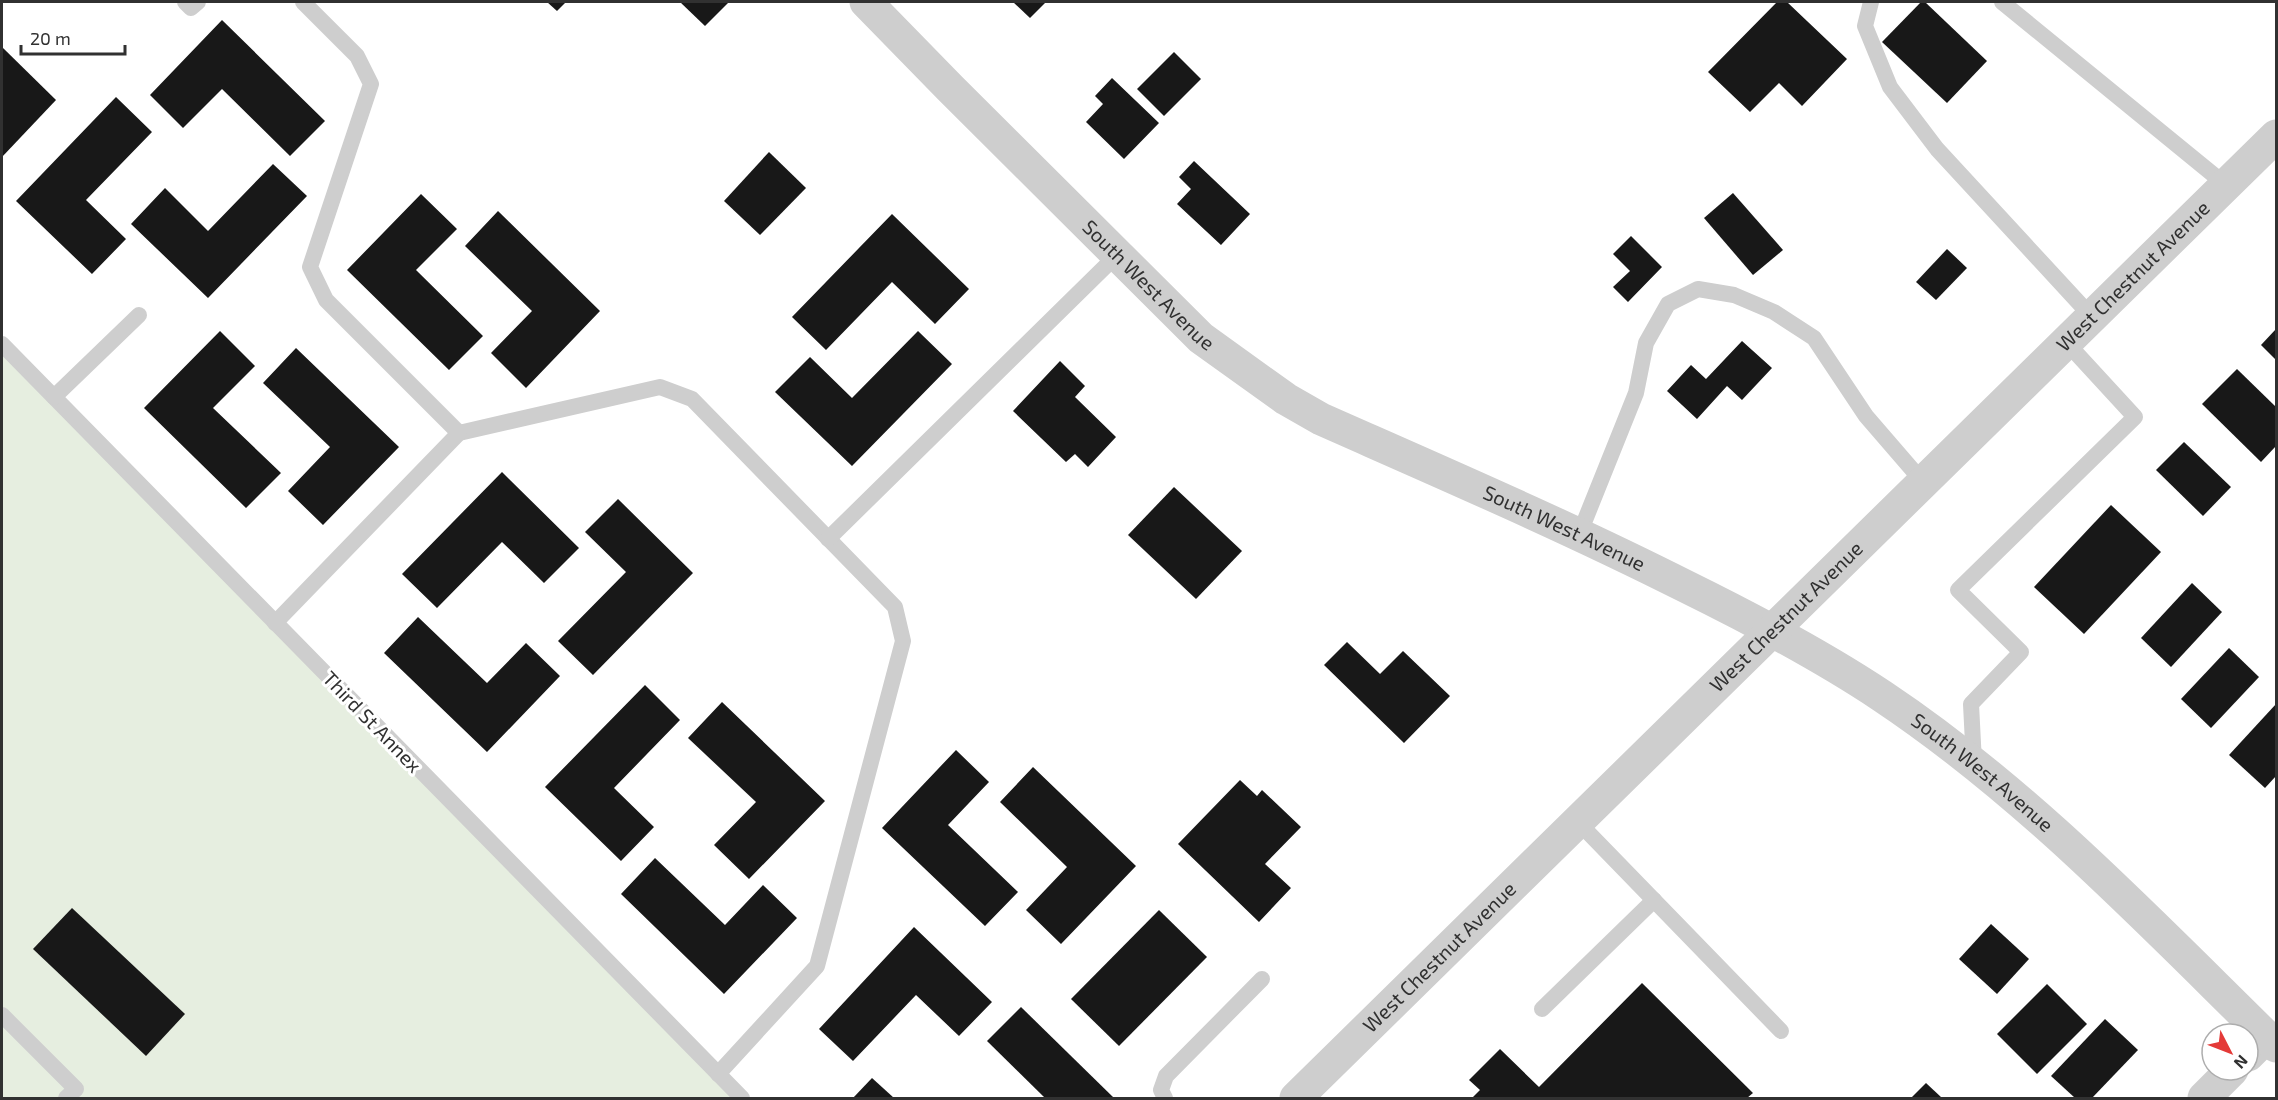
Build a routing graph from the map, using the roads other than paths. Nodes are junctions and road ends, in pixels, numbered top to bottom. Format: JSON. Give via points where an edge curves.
{"nodes":[{"id":1,"x":185,"y":2,"type":"edge"},
{"id":2,"x":198,"y":2,"type":"edge"},
{"id":3,"x":303,"y":2,"type":"edge"},
{"id":4,"x":866,"y":2,"type":"edge"},
{"id":5,"x":1871,"y":2,"type":"edge"},
{"id":6,"x":2002,"y":2,"type":"edge"},
{"id":7,"x":2277,"y":136,"type":"edge"},
{"id":8,"x":2226,"y":185,"type":"junction"},
{"id":9,"x":1118,"y":254,"type":"junction"},
{"id":10,"x":139,"y":315,"type":"dead end"},
{"id":11,"x":2092,"y":317,"type":"junction"},
{"id":12,"x":2066,"y":342,"type":"junction"},
{"id":13,"x":2,"y":344,"type":"edge"},
{"id":14,"x":54,"y":398,"type":"junction"},
{"id":15,"x":459,"y":433,"type":"junction"},
{"id":16,"x":1923,"y":482,"type":"junction"},
{"id":17,"x":1579,"y":535,"type":"junction"},
{"id":18,"x":828,"y":539,"type":"junction"},
{"id":19,"x":275,"y":623,"type":"junction"},
{"id":20,"x":1773,"y":630,"type":"junction"},
{"id":21,"x":1974,"y":764,"type":"junction"},
{"id":22,"x":1578,"y":822,"type":"junction"},
{"id":23,"x":1654,"y":900,"type":"junction"},
{"id":24,"x":1262,"y":979,"type":"dead end"},
{"id":25,"x":1542,"y":1010,"type":"dead end"},
{"id":26,"x":2,"y":1015,"type":"edge"},
{"id":27,"x":1781,"y":1031,"type":"dead end"},
{"id":28,"x":2264,"y":1046,"type":"edge"},
{"id":29,"x":718,"y":1074,"type":"junction"},
{"id":30,"x":2220,"y":1082,"type":"edge"},
{"id":31,"x":66,"y":1098,"type":"edge"},
{"id":32,"x":742,"y":1098,"type":"edge"},
{"id":33,"x":1166,"y":1098,"type":"edge"},
{"id":34,"x":1296,"y":1098,"type":"edge"},
{"id":35,"x":2204,"y":1098,"type":"edge"}],
"edges":[{"from":1,"to":2,"type":"lane","via":[[191,8]]},
{"from":3,"to":15,"type":"lane","via":[[357,56],[370,84],[310,267],[326,300]]},
{"from":4,"to":9,"type":"street","name":"South West Avenue"},
{"from":5,"to":11,"type":"lane","via":[[1864,26],[1890,87],[1937,149]]},
{"from":6,"to":8,"type":"lane"},
{"from":7,"to":8,"type":"street","name":"West Chestnut Avenue"},
{"from":8,"to":11,"type":"street","name":"West Chestnut Avenue"},
{"from":9,"to":17,"type":"street","name":"South West Avenue","via":[[1201,338],[1286,399],[1321,419]]},
{"from":9,"to":18,"type":"lane"},
{"from":10,"to":14,"type":"lane"},
{"from":11,"to":12,"type":"street","name":"West Chestnut Avenue"},
{"from":12,"to":16,"type":"street","name":"West Chestnut Avenue"},
{"from":12,"to":21,"type":"lane","via":[[2135,417],[1958,590],[2021,652],[1971,704]]},
{"from":13,"to":14,"type":"lane","name":"Third St Annex"},
{"from":14,"to":19,"type":"lane","name":"Third St Annex"},
{"from":15,"to":18,"type":"lane","via":[[660,387],[692,399]]},
{"from":15,"to":19,"type":"lane"},
{"from":16,"to":17,"type":"lane","via":[[1866,416],[1814,338],[1774,312],[1734,295],[1698,289],[1668,304],[1646,343],[1636,393]]},
{"from":16,"to":20,"type":"street","name":"West Chestnut Avenue"},
{"from":17,"to":20,"type":"street","name":"South West Avenue"},
{"from":18,"to":29,"type":"lane","via":[[895,608],[903,641],[817,966]]},
{"from":19,"to":29,"type":"lane","name":"Third St Annex"},
{"from":20,"to":21,"type":"street","name":"South West Avenue","via":[[1882,696]]},
{"from":20,"to":22,"type":"street","name":"West Chestnut Avenue"},
{"from":21,"to":28,"type":"street","name":"South West Avenue","via":[[2084,859]]},
{"from":22,"to":23,"type":"lane"},
{"from":22,"to":34,"type":"street","name":"West Chestnut Avenue"},
{"from":23,"to":25,"type":"lane"},
{"from":23,"to":27,"type":"lane"},
{"from":24,"to":33,"type":"lane","via":[[1166,1076],[1161,1090]]},
{"from":26,"to":31,"type":"lane","via":[[76,1089]]},
{"from":29,"to":32,"type":"lane","name":"Third St Annex"},
{"from":30,"to":35,"type":"street"}]}
